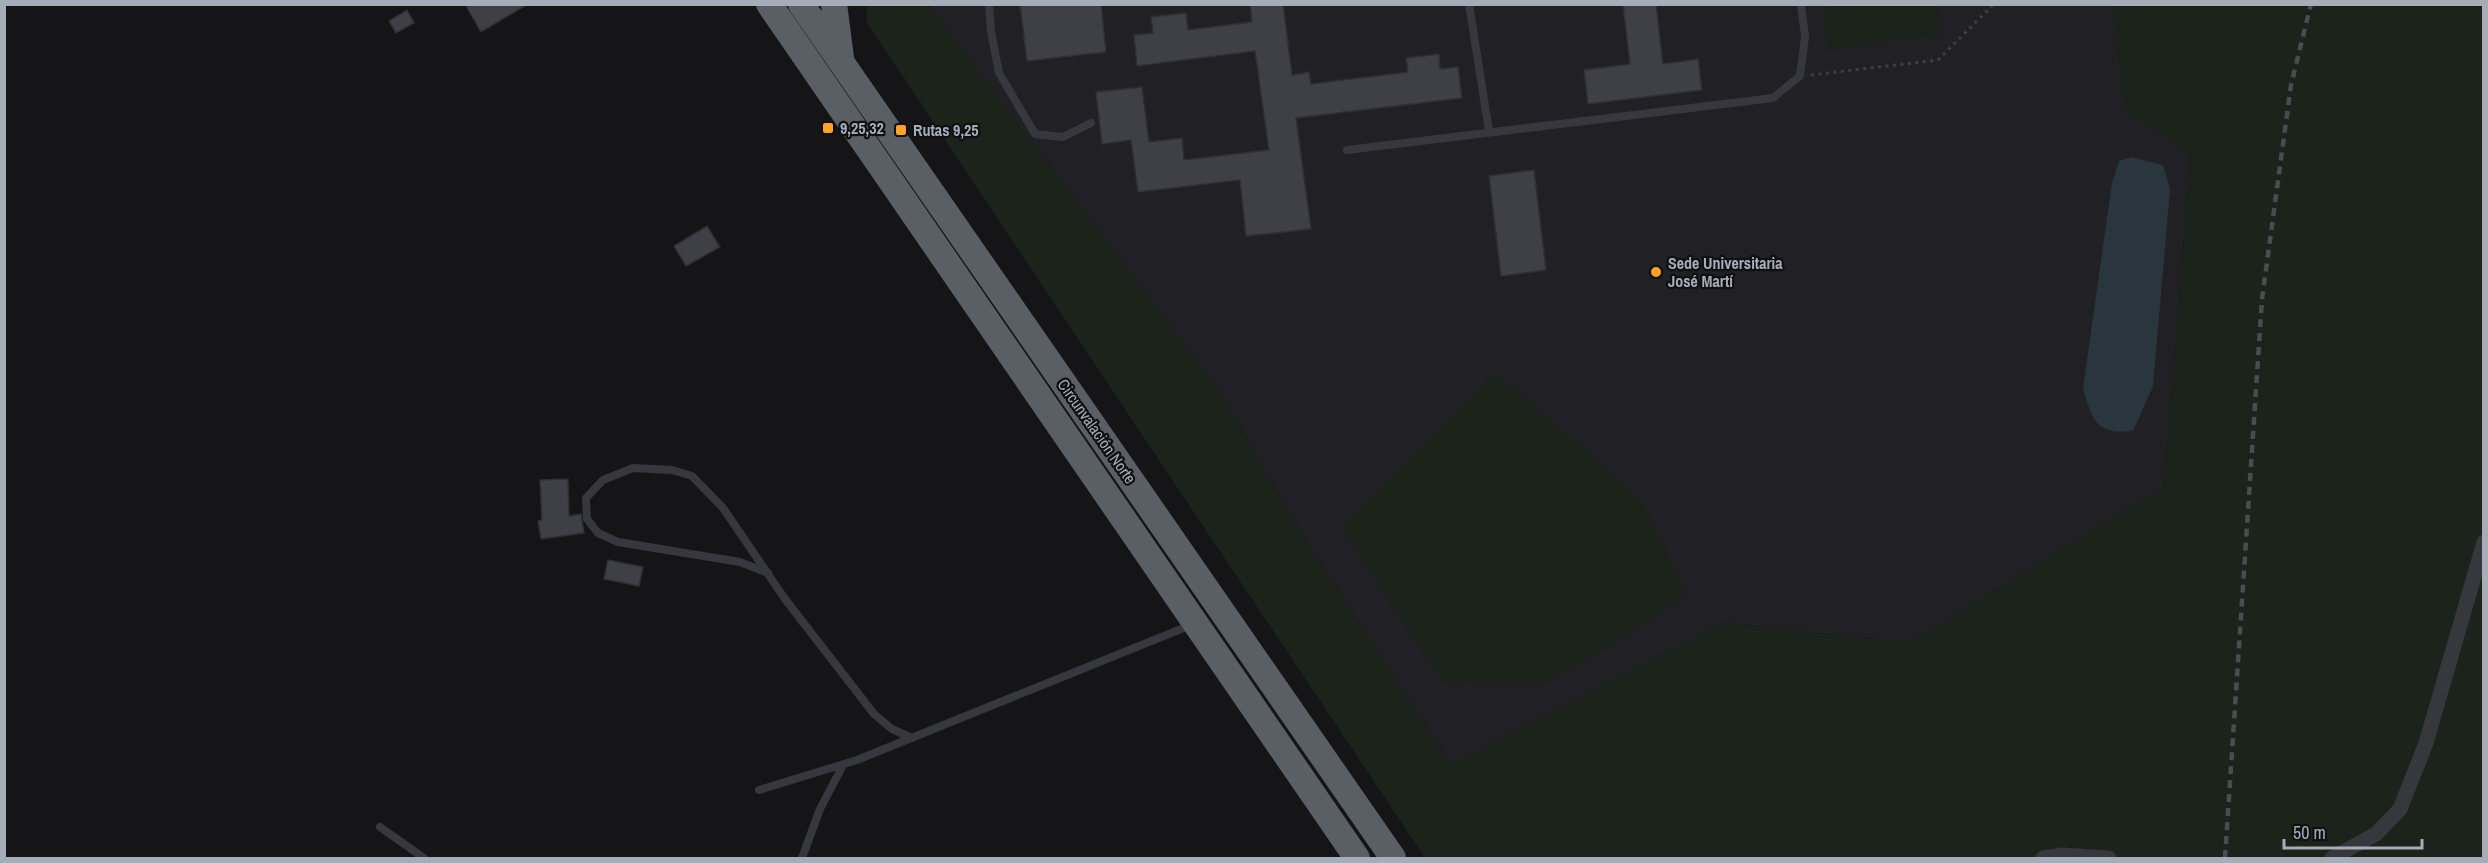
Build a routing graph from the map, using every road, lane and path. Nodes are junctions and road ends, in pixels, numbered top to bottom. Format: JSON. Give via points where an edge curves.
{"nodes":[{"id":1,"x":769,"y":4,"type":"edge"},
{"id":2,"x":801,"y":4,"type":"edge"},
{"id":3,"x":834,"y":4,"type":"edge"},
{"id":4,"x":989,"y":4,"type":"edge"},
{"id":5,"x":1469,"y":4,"type":"edge"},
{"id":6,"x":1801,"y":4,"type":"edge"},
{"id":7,"x":1994,"y":4,"type":"edge"},
{"id":8,"x":842,"y":64,"type":"junction"},
{"id":9,"x":1800,"y":76,"type":"junction"},
{"id":10,"x":1091,"y":123,"type":"dead end"},
{"id":11,"x":1489,"y":131,"type":"junction"},
{"id":12,"x":1347,"y":150,"type":"dead end"},
{"id":13,"x":2484,"y":542,"type":"edge"},
{"id":14,"x":768,"y":573,"type":"junction"},
{"id":15,"x":1195,"y":623,"type":"junction"},
{"id":16,"x":912,"y":738,"type":"junction"},
{"id":17,"x":843,"y":765,"type":"junction"},
{"id":18,"x":759,"y":790,"type":"dead end"},
{"id":19,"x":381,"y":827,"type":"dead end"},
{"id":20,"x":424,"y":858,"type":"edge"},
{"id":21,"x":802,"y":858,"type":"edge"},
{"id":22,"x":1358,"y":858,"type":"edge"},
{"id":23,"x":1393,"y":858,"type":"edge"},
{"id":24,"x":2043,"y":858,"type":"edge"},
{"id":25,"x":2109,"y":858,"type":"edge"},
{"id":26,"x":2332,"y":858,"type":"edge"}],
"edges":[{"from":1,"to":15,"type":"highway","name":"Circunvalación Norte"},
{"from":2,"to":8,"type":"highway","name":"Circunvalación Norte"},
{"from":3,"to":8,"type":"highway"},
{"from":4,"to":10,"type":"lane","via":[[999,73],[1035,134],[1063,137]]},
{"from":5,"to":11,"type":"lane"},
{"from":6,"to":9,"type":"lane","via":[[1805,37]]},
{"from":7,"to":9,"type":"path","via":[[1938,60]]},
{"from":8,"to":23,"type":"highway","name":"Circunvalación Norte"},
{"from":9,"to":11,"type":"lane","via":[[1773,98]]},
{"from":11,"to":12,"type":"lane"},
{"from":13,"to":26,"type":"street","via":[[2426,743],[2400,809],[2376,834]]},
{"from":14,"to":14,"type":"lane","via":[[723,508],[692,476],[672,470],[633,468],[603,480],[586,498],[587,519],[598,533],[618,542],[740,562]]},
{"from":14,"to":16,"type":"lane","via":[[874,714],[892,729]]},
{"from":15,"to":16,"type":"lane"},
{"from":15,"to":22,"type":"highway","name":"Circunvalación Norte"},
{"from":16,"to":17,"type":"lane"},
{"from":17,"to":18,"type":"lane"},
{"from":17,"to":21,"type":"lane","via":[[820,809]]},
{"from":19,"to":20,"type":"lane"},
{"from":24,"to":25,"type":"street"}]}
